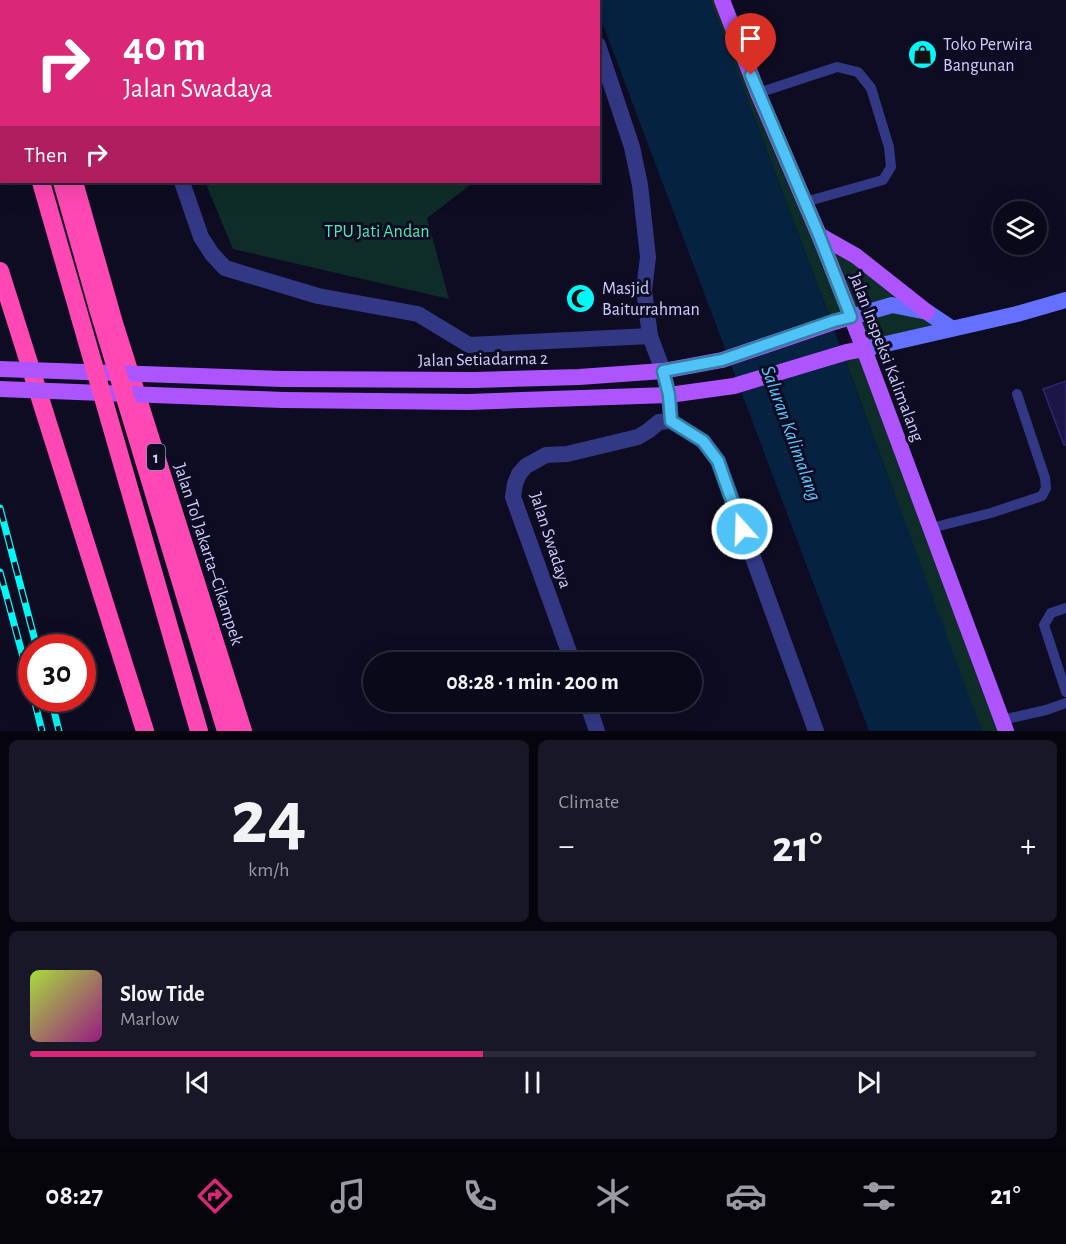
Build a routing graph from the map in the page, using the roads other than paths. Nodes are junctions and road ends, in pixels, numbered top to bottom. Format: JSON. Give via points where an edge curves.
{"nodes":[{"id":1,"x":722,"y":0,"type":"edge"},
{"id":2,"x":601,"y":63,"type":"edge"},
{"id":3,"x":758,"y":93,"type":"junction"},
{"id":4,"x":41,"y":183,"type":"edge"},
{"id":5,"x":62,"y":183,"type":"edge"},
{"id":6,"x":74,"y":183,"type":"edge"},
{"id":7,"x":182,"y":183,"type":"edge"},
{"id":8,"x":805,"y":202,"type":"junction"},
{"id":9,"x":819,"y":235,"type":"junction"},
{"id":10,"x":0,"y":271,"type":"edge"},
{"id":11,"x":1066,"y":300,"type":"edge"},
{"id":12,"x":927,"y":312,"type":"junction"},
{"id":13,"x":851,"y":317,"type":"junction"},
{"id":14,"x":951,"y":328,"type":"junction"},
{"id":15,"x":650,"y":336,"type":"junction"},
{"id":16,"x":856,"y":350,"type":"junction"},
{"id":17,"x":0,"y":369,"type":"edge"},
{"id":18,"x":663,"y":371,"type":"junction"},
{"id":19,"x":0,"y":389,"type":"edge"},
{"id":20,"x":1017,"y":394,"type":"dead end"},
{"id":21,"x":669,"y":395,"type":"junction"},
{"id":22,"x":671,"y":421,"type":"junction"},
{"id":23,"x":931,"y":528,"type":"junction"},
{"id":24,"x":1066,"y":608,"type":"edge"},
{"id":25,"x":569,"y":652,"type":"edge"},
{"id":26,"x":1066,"y":692,"type":"edge"},
{"id":27,"x":1066,"y":703,"type":"edge"},
{"id":28,"x":590,"y":712,"type":"edge"},
{"id":29,"x":1004,"y":725,"type":"edge"},
{"id":30,"x":145,"y":731,"type":"edge"},
{"id":31,"x":199,"y":731,"type":"edge"},
{"id":32,"x":225,"y":731,"type":"edge"},
{"id":33,"x":243,"y":731,"type":"edge"},
{"id":34,"x":597,"y":731,"type":"edge"},
{"id":35,"x":816,"y":731,"type":"edge"}],
"edges":[{"from":1,"to":3,"type":"main road","name":"Jalan Inspeksi Kalimalang"},
{"from":2,"to":15,"type":"street","via":[[633,147],[640,185],[648,257],[644,290]]},
{"from":3,"to":8,"type":"main road","name":"Jalan Inspeksi Kalimalang"},
{"from":3,"to":8,"type":"lane","via":[[837,67],[858,72],[871,88],[890,147],[891,167],[883,180]]},
{"from":4,"to":31,"type":"highway","number":"1","bridge":true},
{"from":5,"to":32,"type":"highway","number":"1","bridge":true},
{"from":6,"to":33,"type":"highway","name":"Jalan Tol Jakarta–Cikampek","number":"1","via":[[114,323]]},
{"from":7,"to":15,"type":"street","via":[[201,237],[225,268],[318,296],[418,314],[469,345]]},
{"from":8,"to":9,"type":"main road","name":"Jalan Inspeksi Kalimalang"},
{"from":9,"to":12,"type":"main road","via":[[856,256]]},
{"from":9,"to":13,"type":"main road","name":"Jalan Inspeksi Kalimalang"},
{"from":10,"to":30,"type":"highway"},
{"from":11,"to":14,"type":"main road"},
{"from":12,"to":13,"type":"main road","name":"Jalan Setiadarma 2","via":[[892,305]]},
{"from":12,"to":14,"type":"main road","name":"Jalan Setiadarma 2"},
{"from":13,"to":16,"type":"main road","name":"Jalan Inspeksi Kalimalang"},
{"from":13,"to":18,"type":"main road","name":"Jalan Setiadarma 2","via":[[722,360]]},
{"from":14,"to":16,"type":"main road"},
{"from":15,"to":18,"type":"street"},
{"from":16,"to":21,"type":"main road","via":[[734,386]]},
{"from":16,"to":23,"type":"main road","name":"Jalan Inspeksi Kalimalang"},
{"from":17,"to":18,"type":"main road","name":"Jalan Setiadarma 2","bridge":true,"via":[[474,381]]},
{"from":18,"to":21,"type":"street"},
{"from":19,"to":21,"type":"main road","bridge":true,"via":[[283,400],[468,402]]},
{"from":20,"to":23,"type":"lane","via":[[1046,478],[1042,496]]},
{"from":21,"to":22,"type":"street"},
{"from":22,"to":25,"type":"street","name":"Jalan Swadaya","via":[[659,422],[638,437],[546,455],[519,474],[513,497]]},
{"from":22,"to":35,"type":"street","via":[[703,441],[718,461]]},
{"from":23,"to":29,"type":"main road","name":"Jalan Inspeksi Kalimalang"},
{"from":24,"to":26,"type":"lane","via":[[1051,613],[1044,625]]},
{"from":27,"to":29,"type":"lane"},
{"from":28,"to":34,"type":"street"}]}
